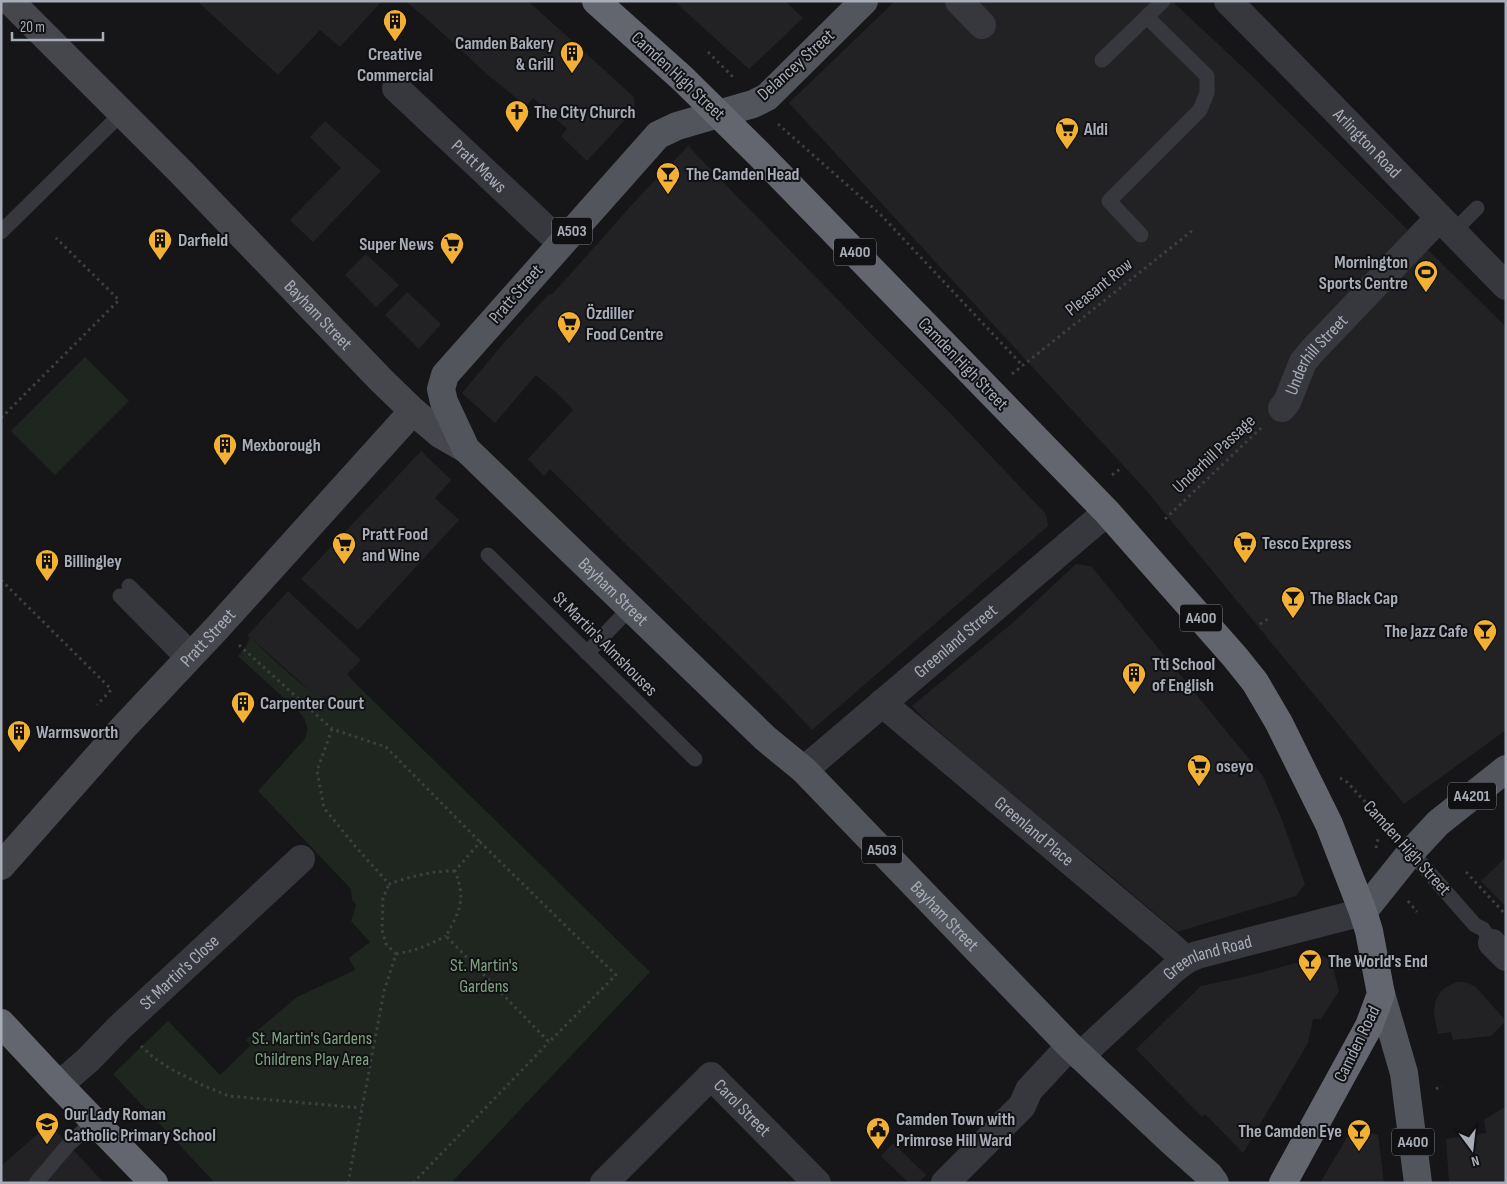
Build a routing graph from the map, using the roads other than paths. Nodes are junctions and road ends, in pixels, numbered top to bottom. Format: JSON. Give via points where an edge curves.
{"nodes":[{"id":1,"x":10,"y":1,"type":"edge"},
{"id":2,"x":596,"y":1,"type":"edge"},
{"id":3,"x":864,"y":1,"type":"edge"},
{"id":4,"x":959,"y":1,"type":"edge"},
{"id":5,"x":1163,"y":1,"type":"edge"},
{"id":6,"x":1228,"y":1,"type":"edge"},
{"id":7,"x":1147,"y":17,"type":"junction"},
{"id":8,"x":982,"y":26,"type":"dead end"},
{"id":9,"x":1102,"y":60,"type":"dead end"},
{"id":10,"x":396,"y":88,"type":"dead end"},
{"id":11,"x":122,"y":113,"type":"junction"},
{"id":12,"x":718,"y":113,"type":"junction"},
{"id":13,"x":1478,"y":208,"type":"dead end"},
{"id":14,"x":1446,"y":225,"type":"junction"},
{"id":15,"x":1,"y":232,"type":"edge"},
{"id":16,"x":1140,"y":235,"type":"dead end"},
{"id":17,"x":561,"y":243,"type":"junction"},
{"id":18,"x":1506,"y":286,"type":"edge"},
{"id":19,"x":1282,"y":408,"type":"road end"},
{"id":20,"x":404,"y":420,"type":"junction"},
{"id":21,"x":466,"y":449,"type":"junction"},
{"id":22,"x":1107,"y":512,"type":"junction"},
{"id":23,"x":488,"y":555,"type":"dead end"},
{"id":24,"x":125,"y":591,"type":"dead end"},
{"id":25,"x":630,"y":608,"type":"junction"},
{"id":26,"x":587,"y":653,"type":"junction"},
{"id":27,"x":190,"y":656,"type":"junction"},
{"id":28,"x":882,"y":703,"type":"junction"},
{"id":29,"x":695,"y":759,"type":"dead end"},
{"id":30,"x":1506,"y":769,"type":"edge"},
{"id":31,"x":804,"y":770,"type":"junction"},
{"id":32,"x":1411,"y":852,"type":"junction"},
{"id":33,"x":301,"y":859,"type":"dead end"},
{"id":34,"x":1,"y":866,"type":"edge"},
{"id":35,"x":1363,"y":912,"type":"junction"},
{"id":36,"x":1499,"y":950,"type":"edge"},
{"id":37,"x":1186,"y":960,"type":"junction"},
{"id":38,"x":1381,"y":994,"type":"junction"},
{"id":39,"x":1,"y":1023,"type":"edge"},
{"id":40,"x":1075,"y":1051,"type":"junction"},
{"id":41,"x":59,"y":1085,"type":"junction"},
{"id":42,"x":94,"y":1121,"type":"junction"},
{"id":43,"x":36,"y":1183,"type":"edge"},
{"id":44,"x":154,"y":1183,"type":"edge"},
{"id":45,"x":604,"y":1183,"type":"edge"},
{"id":46,"x":817,"y":1183,"type":"edge"},
{"id":47,"x":945,"y":1183,"type":"edge"},
{"id":48,"x":1215,"y":1183,"type":"edge"},
{"id":49,"x":1283,"y":1183,"type":"edge"},
{"id":50,"x":1418,"y":1183,"type":"edge"}],
"edges":[{"from":1,"to":11,"type":"street","name":"Bayham Street"},
{"from":2,"to":12,"type":"highway","name":"Camden High Street","number":"A400"},
{"from":3,"to":12,"type":"main road","name":"Delancey Street","number":"A503","via":[[767,97]]},
{"from":4,"to":8,"type":"street"},
{"from":5,"to":7,"type":"lane"},
{"from":6,"to":14,"type":"street","name":"Arlington Road"},
{"from":7,"to":9,"type":"lane"},
{"from":7,"to":16,"type":"lane","via":[[1207,76],[1207,93],[1200,110],[1109,201]]},
{"from":10,"to":17,"type":"street","name":"Pratt Mews"},
{"from":11,"to":15,"type":"lane"},
{"from":11,"to":20,"type":"street","name":"Bayham Street"},
{"from":12,"to":17,"type":"main road","name":"Pratt Street","number":"A503","via":[[658,135]]},
{"from":12,"to":22,"type":"highway","name":"Camden High Street","number":"A400"},
{"from":13,"to":14,"type":"lane"},
{"from":14,"to":18,"type":"street","name":"Arlington Road"},
{"from":14,"to":19,"type":"street","name":"Underhill Street","via":[[1322,340],[1298,373]]},
{"from":17,"to":21,"type":"main road","name":"Pratt Street","number":"A503","via":[[445,376],[441,389],[444,402]]},
{"from":20,"to":21,"type":"street","name":"Bayham Street","via":[[440,434]]},
{"from":20,"to":27,"type":"street","name":"Pratt Street"},
{"from":21,"to":25,"type":"main road","name":"Bayham Street","number":"A503"},
{"from":22,"to":28,"type":"street","name":"Greenland Street"},
{"from":22,"to":35,"type":"highway","name":"Camden High Street","number":"A400","via":[[1255,682],[1330,824]]},
{"from":23,"to":26,"type":"lane","name":"St Martin's Almshouses"},
{"from":24,"to":27,"type":"lane"},
{"from":25,"to":26,"type":"lane"},
{"from":25,"to":31,"type":"main road","name":"Bayham Street","number":"A503","via":[[765,738]]},
{"from":26,"to":29,"type":"lane","name":"St Martin's Almshouses"},
{"from":27,"to":34,"type":"street","name":"Pratt Street"},
{"from":28,"to":31,"type":"street","name":"Greenland Street"},
{"from":28,"to":37,"type":"street","name":"Greenland Place"},
{"from":30,"to":32,"type":"main road","number":"A4201","via":[[1451,812]]},
{"from":31,"to":40,"type":"main road","name":"Bayham Street","number":"A503"},
{"from":32,"to":35,"type":"main road"},
{"from":32,"to":36,"type":"lane","name":"Camden High Street"},
{"from":33,"to":41,"type":"street","name":"St Martin's Close"},
{"from":35,"to":37,"type":"street","name":"Greenland Road"},
{"from":35,"to":38,"type":"highway","name":"Camden Road"},
{"from":37,"to":40,"type":"street","name":"Greenland Road"},
{"from":38,"to":49,"type":"highway","name":"Camden Road","via":[[1369,1026]]},
{"from":38,"to":50,"type":"main road","number":"A400","via":[[1404,1073]]},
{"from":39,"to":41,"type":"highway"},
{"from":40,"to":47,"type":"street","name":"Greenland Road","via":[[1029,1090],[1022,1106]]},
{"from":40,"to":48,"type":"main road","name":"Bayham Street","number":"A503"},
{"from":41,"to":42,"type":"highway"},
{"from":42,"to":43,"type":"lane","via":[[68,1145]]},
{"from":42,"to":44,"type":"highway"},
{"from":45,"to":46,"type":"street","name":"Carol Street","via":[[712,1076]]}]}
